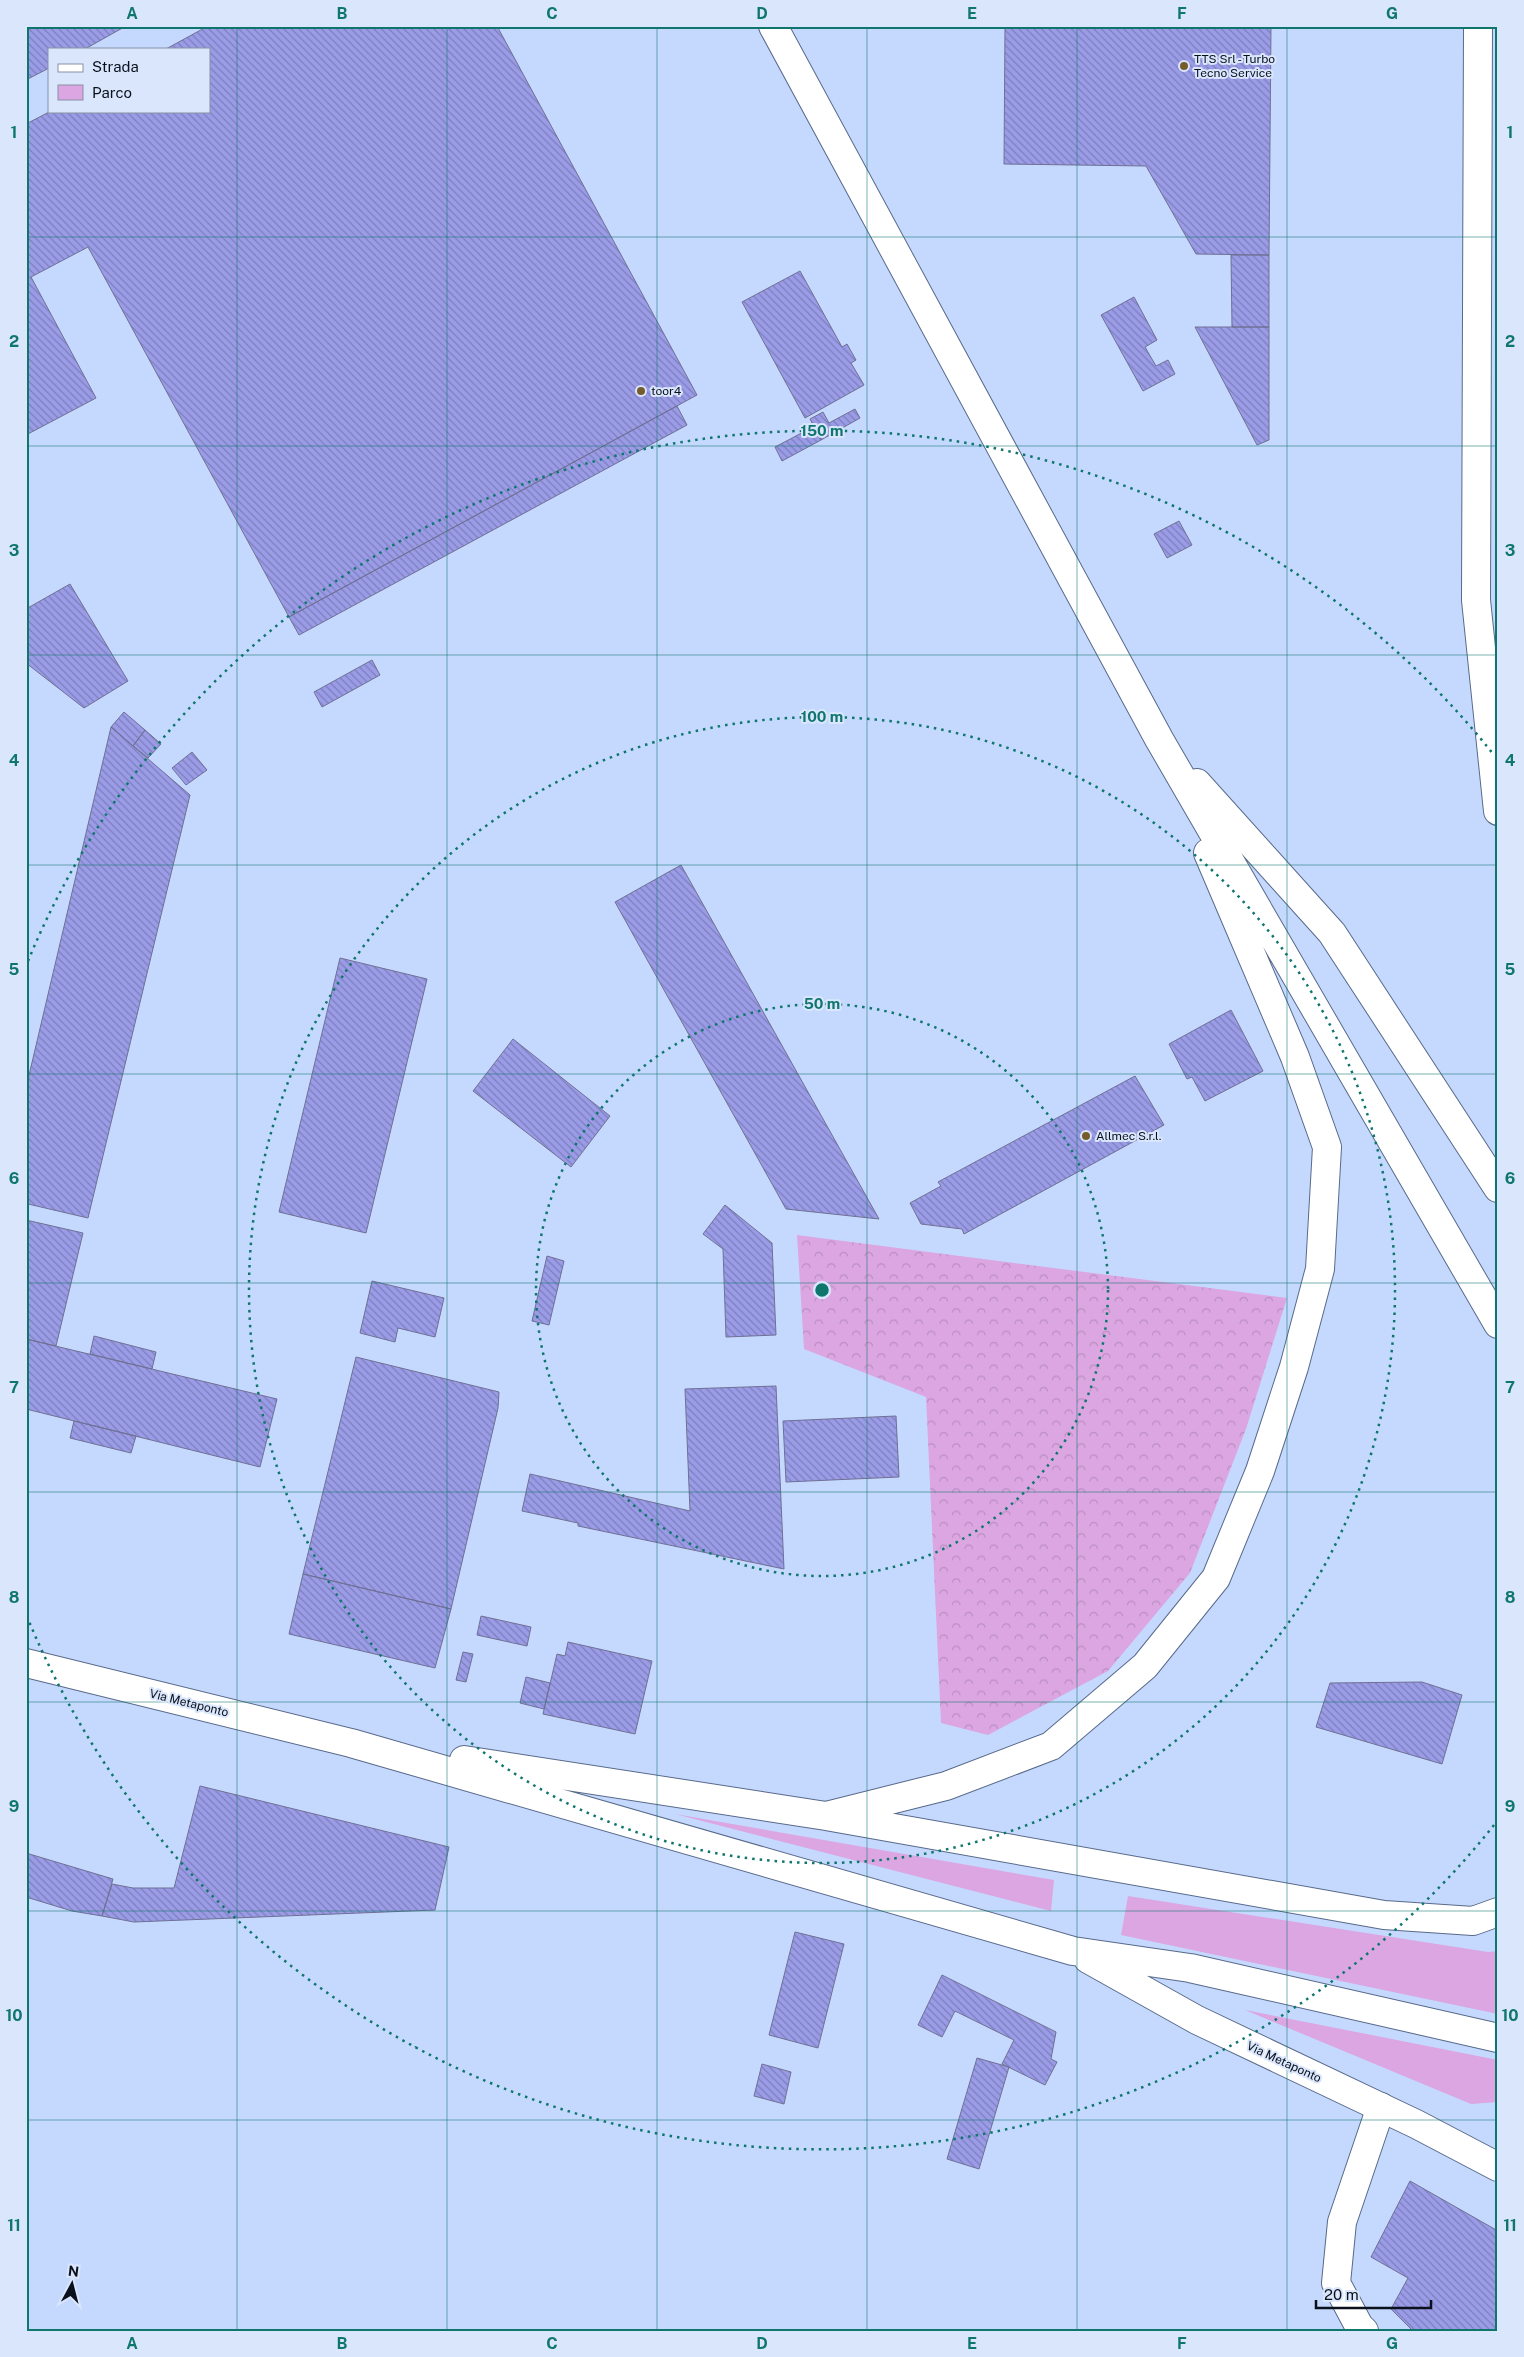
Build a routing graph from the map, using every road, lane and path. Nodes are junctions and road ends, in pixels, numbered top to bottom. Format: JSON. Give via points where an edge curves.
{"nodes":[{"id":1,"x":773,"y":26,"type":"edge"},
{"id":2,"x":1478,"y":26,"type":"edge"},
{"id":3,"x":1159,"y":739,"type":"junction"},
{"id":4,"x":1498,"y":811,"type":"edge"},
{"id":5,"x":1498,"y":1188,"type":"edge"},
{"id":6,"x":1498,"y":1324,"type":"edge"},
{"id":7,"x":26,"y":1663,"type":"edge"},
{"id":8,"x":351,"y":1743,"type":"junction"},
{"id":9,"x":826,"y":1816,"type":"junction"},
{"id":10,"x":1498,"y":1912,"type":"edge"},
{"id":11,"x":1074,"y":1951,"type":"junction"},
{"id":12,"x":1498,"y":2038,"type":"edge"},
{"id":13,"x":1381,"y":2107,"type":"junction"},
{"id":14,"x":1498,"y":2167,"type":"edge"},
{"id":15,"x":1364,"y":2331,"type":"edge"}],
"edges":[{"from":1,"to":3,"type":"main road"},
{"from":2,"to":4,"type":"main road","via":[[1476,600]]},
{"from":3,"to":5,"type":"main road","via":[[1332,933]]},
{"from":3,"to":6,"type":"main road"},
{"from":3,"to":9,"type":"main road","via":[[1295,1057],[1327,1147],[1320,1269],[1294,1367],[1260,1471],[1216,1578],[1145,1666],[1051,1746],[946,1786]]},
{"from":7,"to":8,"type":"main road","name":"Via Metaponto"},
{"from":8,"to":9,"type":"main road"},
{"from":8,"to":11,"type":"main road"},
{"from":9,"to":10,"type":"main road","via":[[1384,1915],[1472,1921]]},
{"from":11,"to":12,"type":"main road","via":[[1190,1968]]},
{"from":11,"to":13,"type":"main road","name":"Via Metaponto","via":[[1197,2020]]},
{"from":13,"to":14,"type":"main road","name":"Via Metaponto"},
{"from":13,"to":15,"type":"main road","via":[[1342,2222],[1336,2283]]}]}
